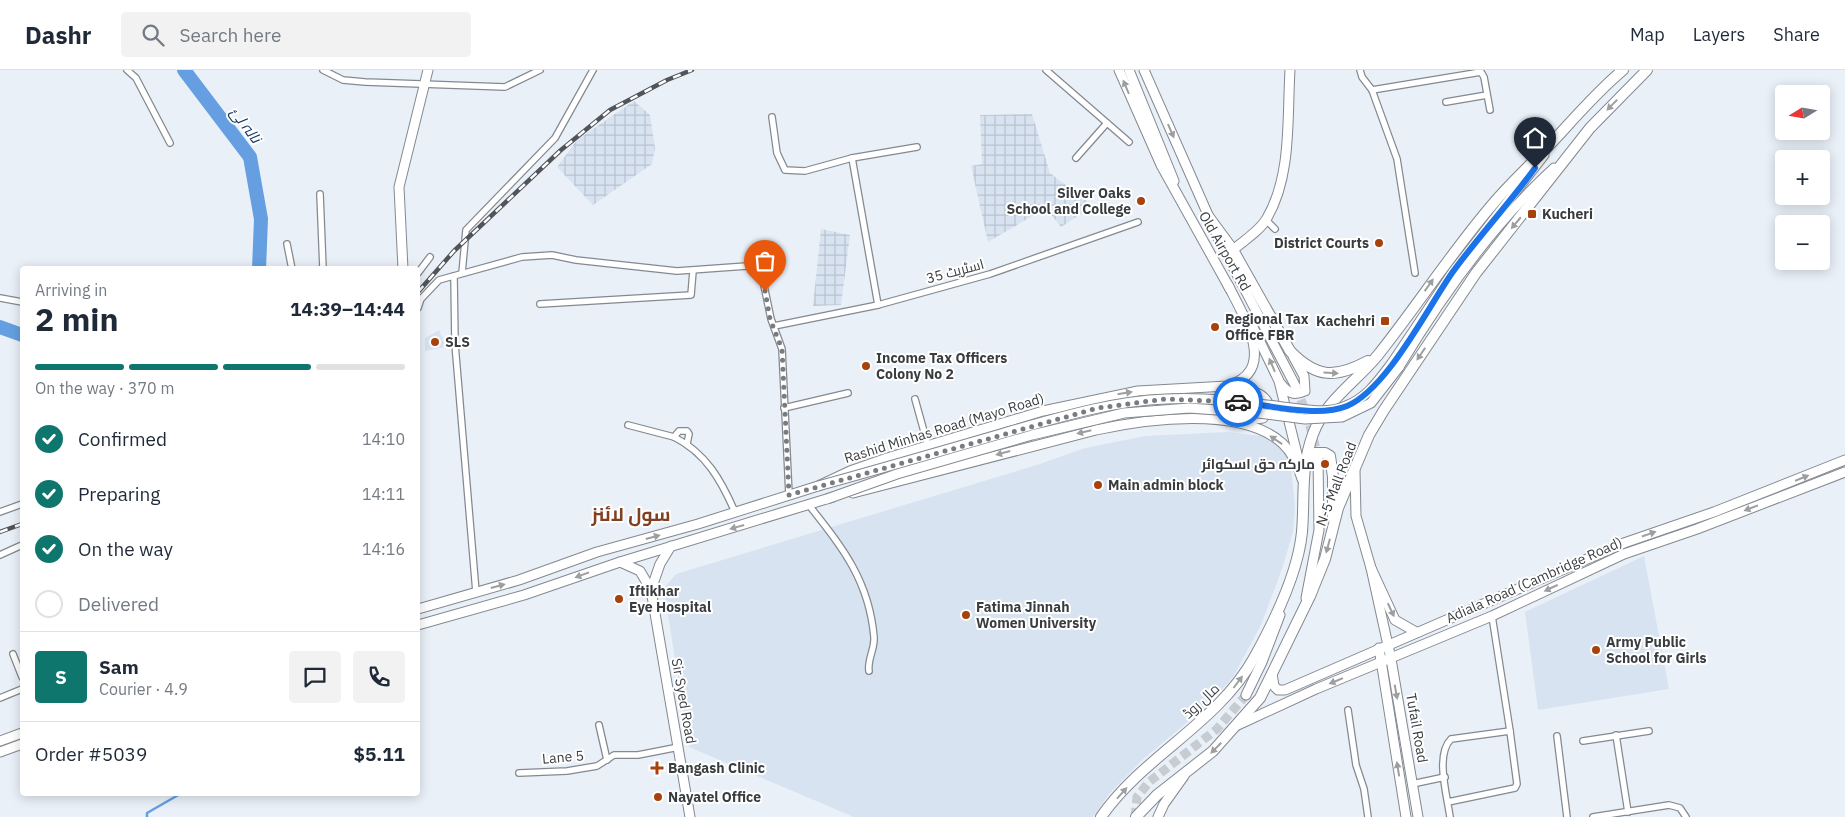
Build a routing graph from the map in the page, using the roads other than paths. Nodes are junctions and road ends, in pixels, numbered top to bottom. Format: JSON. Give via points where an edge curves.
{"nodes":[{"id":1,"x":127,"y":70,"type":"edge"},
{"id":2,"x":323,"y":70,"type":"edge"},
{"id":3,"x":428,"y":70,"type":"edge"},
{"id":4,"x":540,"y":70,"type":"edge"},
{"id":5,"x":593,"y":70,"type":"edge"},
{"id":6,"x":1046,"y":70,"type":"edge"},
{"id":7,"x":1119,"y":70,"type":"edge"},
{"id":8,"x":1129,"y":70,"type":"edge"},
{"id":9,"x":1144,"y":70,"type":"edge"},
{"id":10,"x":1149,"y":70,"type":"edge"},
{"id":11,"x":1290,"y":70,"type":"edge"},
{"id":12,"x":1360,"y":70,"type":"edge"},
{"id":13,"x":1623,"y":70,"type":"edge"},
{"id":14,"x":1646,"y":70,"type":"edge"},
{"id":15,"x":424,"y":84,"type":"junction"},
{"id":16,"x":1372,"y":90,"type":"junction"},
{"id":17,"x":1487,"y":95,"type":"junction"},
{"id":18,"x":1157,"y":100,"type":"junction"},
{"id":19,"x":1446,"y":102,"type":"dead end"},
{"id":20,"x":1490,"y":110,"type":"dead end"},
{"id":21,"x":772,"y":117,"type":"dead end"},
{"id":22,"x":1107,"y":123,"type":"junction"},
{"id":23,"x":1555,"y":140,"type":"junction"},
{"id":24,"x":1129,"y":142,"type":"dead end"},
{"id":25,"x":170,"y":143,"type":"dead end"},
{"id":26,"x":916,"y":147,"type":"dead end"},
{"id":27,"x":1567,"y":156,"type":"junction"},
{"id":28,"x":852,"y":158,"type":"junction"},
{"id":29,"x":1076,"y":158,"type":"dead end"},
{"id":30,"x":320,"y":194,"type":"dead end"},
{"id":31,"x":1185,"y":210,"type":"junction"},
{"id":32,"x":1208,"y":216,"type":"junction"},
{"id":33,"x":1266,"y":220,"type":"junction"},
{"id":34,"x":1138,"y":222,"type":"dead end"},
{"id":35,"x":1275,"y":229,"type":"dead end"},
{"id":36,"x":286,"y":244,"type":"dead end"},
{"id":37,"x":1233,"y":250,"type":"junction"},
{"id":38,"x":430,"y":257,"type":"dead end"},
{"id":39,"x":291,"y":266,"type":"edge"},
{"id":40,"x":323,"y":266,"type":"edge"},
{"id":41,"x":403,"y":266,"type":"edge"},
{"id":42,"x":420,"y":270,"type":"edge"},
{"id":43,"x":693,"y":271,"type":"junction"},
{"id":44,"x":462,"y":273,"type":"junction"},
{"id":45,"x":1415,"y":273,"type":"dead end"},
{"id":46,"x":454,"y":276,"type":"junction"},
{"id":47,"x":1228,"y":285,"type":"junction"},
{"id":48,"x":0,"y":298,"type":"edge"},
{"id":49,"x":20,"y":302,"type":"edge"},
{"id":50,"x":540,"y":304,"type":"dead end"},
{"id":51,"x":420,"y":305,"type":"edge"},
{"id":52,"x":878,"y":305,"type":"junction"},
{"id":53,"x":774,"y":326,"type":"junction"},
{"id":54,"x":1290,"y":351,"type":"junction"},
{"id":55,"x":1376,"y":357,"type":"junction"},
{"id":56,"x":1396,"y":365,"type":"junction"},
{"id":57,"x":1279,"y":381,"type":"junction"},
{"id":58,"x":1227,"y":386,"type":"junction"},
{"id":59,"x":1296,"y":387,"type":"tunnel mouth"},
{"id":60,"x":848,"y":393,"type":"dead end"},
{"id":61,"x":914,"y":399,"type":"dead end"},
{"id":62,"x":784,"y":408,"type":"junction"},
{"id":63,"x":1228,"y":421,"type":"junction"},
{"id":64,"x":628,"y":424,"type":"dead end"},
{"id":65,"x":674,"y":437,"type":"junction"},
{"id":66,"x":687,"y":444,"type":"junction"},
{"id":67,"x":928,"y":446,"type":"junction"},
{"id":68,"x":1318,"y":457,"type":"tunnel mouth"},
{"id":69,"x":1845,"y":460,"type":"edge"},
{"id":70,"x":1356,"y":464,"type":"junction"},
{"id":71,"x":1845,"y":472,"type":"edge"},
{"id":72,"x":1302,"y":479,"type":"junction"},
{"id":73,"x":818,"y":486,"type":"junction"},
{"id":74,"x":789,"y":495,"type":"junction"},
{"id":75,"x":826,"y":499,"type":"junction"},
{"id":76,"x":808,"y":504,"type":"junction"},
{"id":77,"x":20,"y":505,"type":"edge"},
{"id":78,"x":0,"y":512,"type":"edge"},
{"id":79,"x":735,"y":512,"type":"junction"},
{"id":80,"x":1332,"y":525,"type":"junction"},
{"id":81,"x":20,"y":546,"type":"edge"},
{"id":82,"x":671,"y":546,"type":"junction"},
{"id":83,"x":0,"y":554,"type":"edge"},
{"id":84,"x":620,"y":562,"type":"junction"},
{"id":85,"x":1371,"y":568,"type":"junction"},
{"id":86,"x":1290,"y":583,"type":"junction"},
{"id":87,"x":651,"y":590,"type":"junction"},
{"id":88,"x":476,"y":592,"type":"junction"},
{"id":89,"x":420,"y":608,"type":"edge"},
{"id":90,"x":1302,"y":612,"type":"junction"},
{"id":91,"x":1492,"y":616,"type":"junction"},
{"id":92,"x":420,"y":624,"type":"edge"},
{"id":93,"x":1416,"y":632,"type":"junction"},
{"id":94,"x":1383,"y":646,"type":"junction"},
{"id":95,"x":13,"y":654,"type":"dead end"},
{"id":96,"x":1391,"y":659,"type":"junction"},
{"id":97,"x":1381,"y":663,"type":"junction"},
{"id":98,"x":869,"y":671,"type":"dead end"},
{"id":99,"x":20,"y":672,"type":"edge"},
{"id":100,"x":1272,"y":673,"type":"junction"},
{"id":101,"x":20,"y":689,"type":"edge"},
{"id":102,"x":1246,"y":695,"type":"tunnel mouth"},
{"id":103,"x":0,"y":698,"type":"edge"},
{"id":104,"x":1348,"y":710,"type":"dead end"},
{"id":105,"x":599,"y":725,"type":"dead end"},
{"id":106,"x":1238,"y":725,"type":"junction"},
{"id":107,"x":1510,"y":731,"type":"junction"},
{"id":108,"x":1649,"y":731,"type":"dead end"},
{"id":109,"x":20,"y":734,"type":"edge"},
{"id":110,"x":1616,"y":735,"type":"junction"},
{"id":111,"x":1557,"y":736,"type":"dead end"},
{"id":112,"x":1583,"y":741,"type":"dead end"},
{"id":113,"x":0,"y":742,"type":"edge"},
{"id":114,"x":20,"y":745,"type":"edge"},
{"id":115,"x":679,"y":747,"type":"junction"},
{"id":116,"x":0,"y":752,"type":"edge"},
{"id":117,"x":607,"y":760,"type":"junction"},
{"id":118,"x":1187,"y":772,"type":"junction"},
{"id":119,"x":519,"y":773,"type":"dead end"},
{"id":120,"x":1445,"y":777,"type":"junction"},
{"id":121,"x":1412,"y":784,"type":"junction"},
{"id":122,"x":1448,"y":802,"type":"junction"},
{"id":123,"x":1628,"y":812,"type":"junction"},
{"id":124,"x":1610,"y":816,"type":"edge"},
{"id":125,"x":690,"y":817,"type":"edge"},
{"id":126,"x":1101,"y":817,"type":"edge"},
{"id":127,"x":1136,"y":817,"type":"edge"},
{"id":128,"x":1158,"y":817,"type":"edge"},
{"id":129,"x":1368,"y":817,"type":"edge"},
{"id":130,"x":1406,"y":817,"type":"edge"},
{"id":131,"x":1418,"y":817,"type":"edge"},
{"id":132,"x":1450,"y":817,"type":"edge"},
{"id":133,"x":1567,"y":817,"type":"edge"},
{"id":134,"x":1593,"y":817,"type":"edge"},
{"id":135,"x":1686,"y":817,"type":"edge"}],
"edges":[{"from":1,"to":25,"type":"street","via":[[136,78]]},
{"from":2,"to":15,"type":"street","via":[[343,80]]},
{"from":3,"to":15,"type":"main road"},
{"from":4,"to":15,"type":"street","via":[[505,87]]},
{"from":5,"to":44,"type":"street","via":[[554,138],[466,230]]},
{"from":6,"to":22,"type":"street"},
{"from":31,"to":7,"type":"main road","name":"Old Airport Rd","one_way":true,"via":[[1161,165]]},
{"from":8,"to":31,"type":"main road"},
{"from":9,"to":18,"type":"main road","name":"Old Airport Rd"},
{"from":10,"to":18,"type":"main road"},
{"from":11,"to":33,"type":"main road","via":[[1285,153],[1277,195]]},
{"from":12,"to":16,"type":"street"},
{"from":13,"to":23,"type":"highway"},
{"from":14,"to":27,"type":"highway","name":"N-5 Mall Road","one_way":true},
{"from":15,"to":41,"type":"main road","via":[[399,187]]},
{"from":16,"to":17,"type":"street","via":[[1481,72]]},
{"from":16,"to":45,"type":"street","via":[[1398,159]]},
{"from":17,"to":19,"type":"street"},
{"from":17,"to":20,"type":"street"},
{"from":18,"to":32,"type":"main road","name":"Old Airport Rd","one_way":true},
{"from":21,"to":28,"type":"street","via":[[777,153],[785,170],[805,171]]},
{"from":22,"to":24,"type":"street"},
{"from":22,"to":29,"type":"street"},
{"from":55,"to":23,"type":"highway","one_way":true,"via":[[1492,204]]},
{"from":23,"to":56,"type":"main road","via":[[1453,272]]},
{"from":26,"to":28,"type":"street"},
{"from":27,"to":56,"type":"main road","via":[[1524,198],[1492,236]]},
{"from":27,"to":70,"type":"highway","name":"N-5 Mall Road","one_way":true,"via":[[1471,281],[1384,410]]},
{"from":28,"to":52,"type":"street"},
{"from":30,"to":40,"type":"street"},
{"from":31,"to":47,"type":"main road","name":"Old Airport Rd"},
{"from":32,"to":37,"type":"highway"},
{"from":32,"to":59,"type":"main road","name":"Old Airport Rd"},
{"from":33,"to":35,"type":"street"},
{"from":33,"to":37,"type":"main road"},
{"from":34,"to":52,"type":"street","name":"اسٹریٹ 35","via":[[990,274]]},
{"from":36,"to":39,"type":"street"},
{"from":37,"to":54,"type":"highway"},
{"from":38,"to":42,"type":"street"},
{"from":43,"to":44,"type":"street","via":[[585,261],[552,254],[522,257]]},
{"from":43,"to":50,"type":"street","via":[[692,295]]},
{"from":43,"to":53,"type":"street","via":[[747,266],[756,270],[762,276]]},
{"from":44,"to":46,"type":"street"},
{"from":46,"to":51,"type":"street","via":[[432,285]]},
{"from":46,"to":88,"type":"street","via":[[455,344]]},
{"from":57,"to":47,"type":"main road","name":"Old Airport Rd","one_way":true,"via":[[1259,335]]},
{"from":47,"to":58,"type":"main road","name":"Rashid Minhas Road (Mayo Road)","via":[[1251,331],[1254,357],[1249,376]]},
{"from":48,"to":49,"type":"street"},
{"from":52,"to":53,"type":"street","name":"اسٹریٹ 35"},
{"from":53,"to":62,"type":"street","via":[[782,349]]},
{"from":54,"to":55,"type":"highway","one_way":true,"via":[[1310,368],[1335,375]]},
{"from":54,"to":57,"type":"main road","via":[[1304,376],[1305,391],[1292,393]]},
{"from":55,"to":72,"type":"highway","via":[[1321,418]]},
{"from":56,"to":73,"type":"main road","bridge":true,"via":[[1370,391],[1347,406],[1332,410],[1189,399],[1118,404],[1056,418]]},
{"from":56,"to":75,"type":"main road","bridge":true,"via":[[1371,403],[1342,417],[1305,420],[1189,408],[1124,413],[1032,435],[897,474]]},
{"from":57,"to":72,"type":"main road","name":"Old Airport Rd"},
{"from":58,"to":63,"type":"main road","via":[[1265,397],[1270,410],[1263,418]]},
{"from":67,"to":58,"type":"main road","name":"Rashid Minhas Road (Mayo Road)","one_way":true,"via":[[1043,411],[1113,395],[1168,388]]},
{"from":60,"to":62,"type":"street"},
{"from":61,"to":67,"type":"street"},
{"from":62,"to":74,"type":"street"},
{"from":72,"to":63,"type":"main road","one_way":true,"via":[[1297,462],[1282,442]]},
{"from":63,"to":75,"type":"main road","one_way":true,"via":[[1175,418],[1132,422],[1050,440]]},
{"from":64,"to":65,"type":"street"},
{"from":65,"to":66,"type":"street"},
{"from":65,"to":66,"type":"street","via":[[679,431],[687,431]]},
{"from":66,"to":79,"type":"street","via":[[716,473]]},
{"from":67,"to":73,"type":"main road","name":"Rashid Minhas Road (Mayo Road)","via":[[850,471]]},
{"from":68,"to":90,"type":"main road","via":[[1319,530]]},
{"from":93,"to":69,"type":"main road","name":"Adiala Road (Cambridge Road)","one_way":true,"via":[[1624,543],[1714,512]]},
{"from":70,"to":80,"type":"highway","name":"N-5 Mall Road"},
{"from":70,"to":85,"type":"main road","via":[[1356,516]]},
{"from":71,"to":91,"type":"main road","name":"Adiala Road (Cambridge Road)","one_way":true,"via":[[1624,554]]},
{"from":72,"to":80,"type":"highway","via":[[1312,455],[1320,452],[1330,456]]},
{"from":72,"to":86,"type":"highway","name":"مال روڈ","via":[[1302,531]]},
{"from":73,"to":74,"type":"main road","name":"Rashid Minhas Road (Mayo Road)"},
{"from":74,"to":79,"type":"main road","name":"Rashid Minhas Road (Mayo Road)"},
{"from":75,"to":76,"type":"main road"},
{"from":76,"to":82,"type":"main road","one_way":true},
{"from":76,"to":98,"type":"street","via":[[834,537],[862,582],[874,639]]},
{"from":77,"to":78,"type":"street"},
{"from":88,"to":79,"type":"main road","name":"Rashid Minhas Road (Mayo Road)","one_way":true,"via":[[597,552]]},
{"from":80,"to":90,"type":"highway","name":"N-5 Mall Road","one_way":true,"via":[[1325,559]]},
{"from":81,"to":83,"type":"street"},
{"from":82,"to":84,"type":"main road"},
{"from":82,"to":87,"type":"main road","name":"Sir Syed Road","via":[[660,564]]},
{"from":84,"to":87,"type":"main road","name":"Sir Syed Road","via":[[640,571]]},
{"from":84,"to":92,"type":"main road","one_way":true,"via":[[524,595]]},
{"from":85,"to":93,"type":"main road","one_way":true,"via":[[1396,620]]},
{"from":85,"to":94,"type":"main road"},
{"from":86,"to":102,"type":"main road","via":[[1274,631]]},
{"from":126,"to":86,"type":"highway","name":"مال روڈ","one_way":true,"via":[[1138,774],[1203,719],[1240,681]]},
{"from":87,"to":115,"type":"main road","name":"Sir Syed Road"},
{"from":88,"to":89,"type":"main road","name":"Rashid Minhas Road (Mayo Road)"},
{"from":90,"to":100,"type":"highway","name":"N-5 Mall Road"},
{"from":91,"to":96,"type":"main road","name":"Adiala Road (Cambridge Road)"},
{"from":91,"to":107,"type":"street"},
{"from":93,"to":94,"type":"main road","name":"Adiala Road (Cambridge Road)"},
{"from":94,"to":96,"type":"main road","name":"Tufail Road"},
{"from":94,"to":97,"type":"main road","name":"Tufail Road"},
{"from":94,"to":100,"type":"main road","name":"Adiala Road (Cambridge Road)","via":[[1284,690],[1274,686]]},
{"from":95,"to":99,"type":"street"},
{"from":96,"to":97,"type":"main road","name":"Adiala Road (Cambridge Road)"},
{"from":96,"to":121,"type":"main road","name":"Tufail Road","one_way":true},
{"from":97,"to":106,"type":"main road","name":"Adiala Road (Cambridge Road)","one_way":true},
{"from":130,"to":97,"type":"main road","name":"Tufail Road","one_way":true},
{"from":100,"to":106,"type":"highway","name":"N-5 Mall Road","via":[[1260,698]]},
{"from":101,"to":103,"type":"street"},
{"from":104,"to":129,"type":"street"},
{"from":105,"to":117,"type":"street","name":"Lane 5"},
{"from":106,"to":118,"type":"highway","name":"N-5 Mall Road","one_way":true},
{"from":107,"to":120,"type":"street","via":[[1451,739],[1444,746],[1442,758]]},
{"from":107,"to":122,"type":"street","via":[[1515,788]]},
{"from":108,"to":110,"type":"street"},
{"from":109,"to":113,"type":"main road"},
{"from":110,"to":112,"type":"street"},
{"from":110,"to":123,"type":"street"},
{"from":111,"to":133,"type":"street"},
{"from":114,"to":116,"type":"main road"},
{"from":115,"to":117,"type":"street","name":"Lane 5","via":[[614,755]]},
{"from":115,"to":125,"type":"main road","name":"Sir Syed Road"},
{"from":117,"to":119,"type":"street","name":"Lane 5","via":[[590,768]]},
{"from":118,"to":127,"type":"highway","name":"N-5 Mall Road","via":[[1157,795]]},
{"from":118,"to":128,"type":"main road"},
{"from":120,"to":121,"type":"street"},
{"from":120,"to":122,"type":"street"},
{"from":121,"to":131,"type":"main road","name":"Tufail Road"},
{"from":122,"to":132,"type":"street"},
{"from":123,"to":124,"type":"street"},
{"from":123,"to":135,"type":"street","via":[[1669,804],[1680,808]]},
{"from":124,"to":134,"type":"street"}]}
